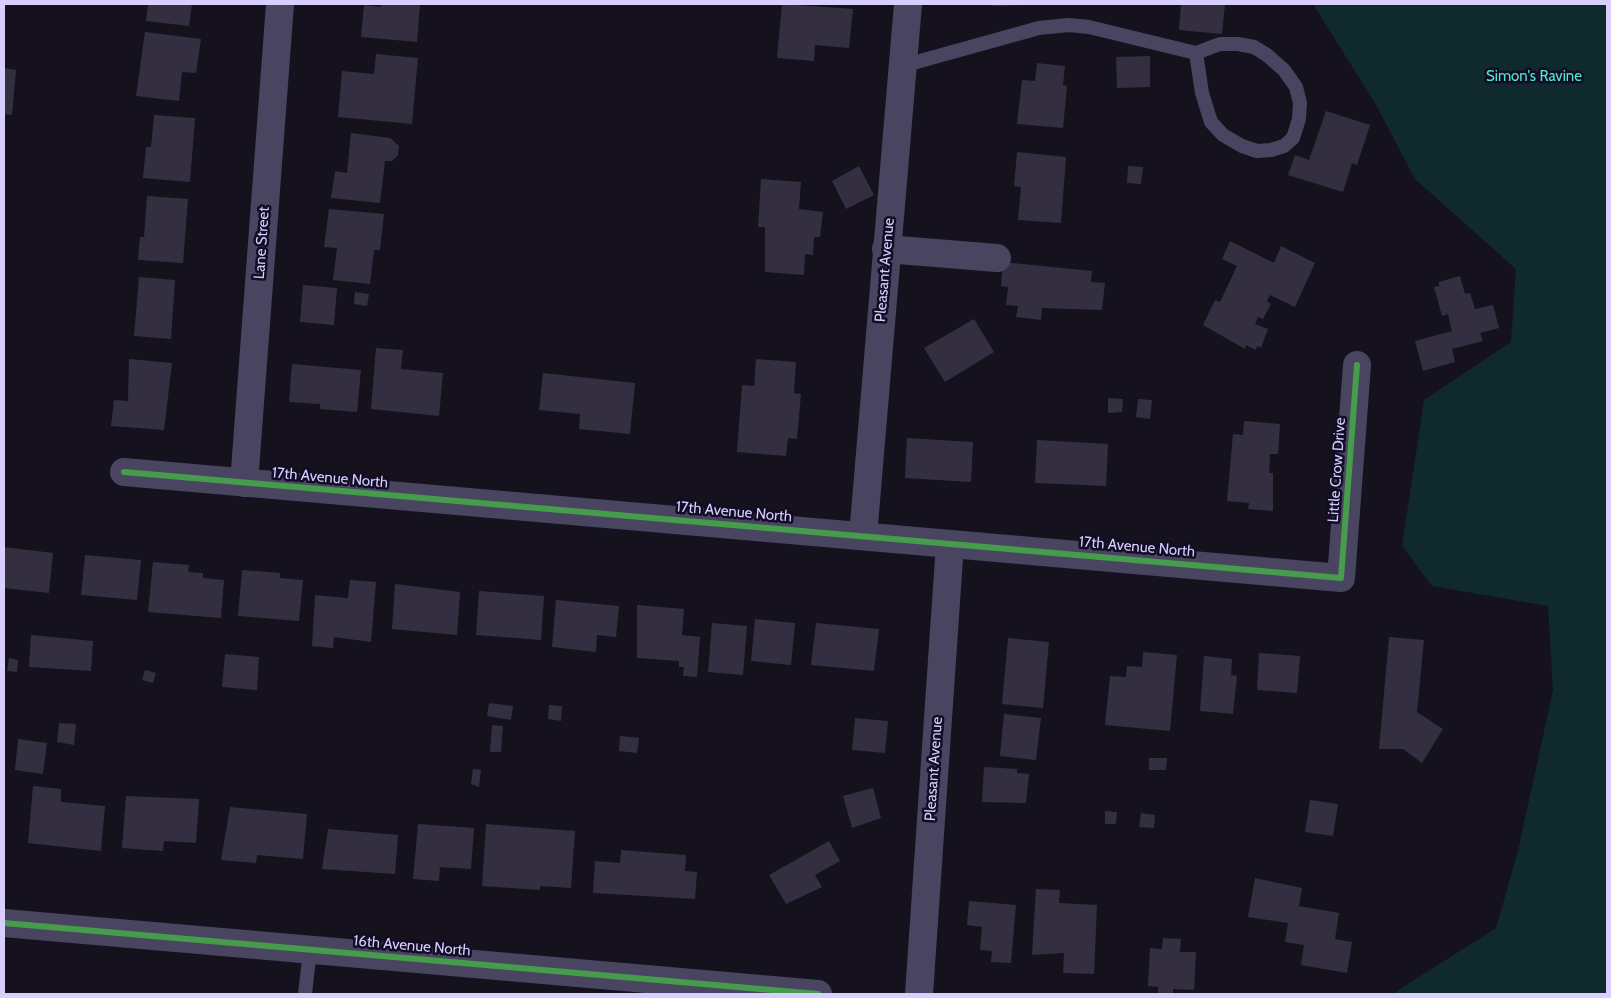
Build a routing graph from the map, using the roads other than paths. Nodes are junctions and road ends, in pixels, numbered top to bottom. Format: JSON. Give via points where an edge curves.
{"nodes":[{"id":1,"x":280,"y":4,"type":"edge"},
{"id":2,"x":908,"y":4,"type":"edge"},
{"id":3,"x":1196,"y":52,"type":"junction"},
{"id":4,"x":902,"y":66,"type":"junction"},
{"id":5,"x":886,"y":249,"type":"junction"},
{"id":6,"x":997,"y":258,"type":"dead end"},
{"id":7,"x":1358,"y":365,"type":"dead end"},
{"id":8,"x":124,"y":472,"type":"dead end"},
{"id":9,"x":244,"y":483,"type":"junction"},
{"id":10,"x":863,"y":536,"type":"junction"},
{"id":11,"x":950,"y":544,"type":"junction"},
{"id":12,"x":1341,"y":578,"type":"joint"},
{"id":13,"x":4,"y":923,"type":"edge"},
{"id":14,"x":310,"y":950,"type":"junction"},
{"id":15,"x":305,"y":994,"type":"edge"},
{"id":16,"x":818,"y":994,"type":"edge"},
{"id":17,"x":919,"y":994,"type":"edge"}],
"edges":[{"from":1,"to":9,"type":"street","name":"Lane Street"},
{"from":2,"to":4,"type":"street","name":"Pleasant Avenue"},
{"from":3,"to":3,"type":"lane","via":[[1206,107],[1211,122],[1223,135],[1257,150],[1284,146],[1293,138],[1300,103],[1296,87],[1267,54],[1238,44],[1220,44]]},
{"from":3,"to":4,"type":"lane","via":[[1069,25],[1039,28]]},
{"from":4,"to":5,"type":"street","name":"Pleasant Avenue"},
{"from":5,"to":6,"type":"street"},
{"from":5,"to":10,"type":"street","name":"Pleasant Avenue"},
{"from":7,"to":12,"type":"street","name":"Little Crow Drive"},
{"from":8,"to":9,"type":"street","name":"17th Avenue North"},
{"from":9,"to":10,"type":"street","name":"17th Avenue North"},
{"from":10,"to":11,"type":"street","name":"17th Avenue North"},
{"from":11,"to":12,"type":"street","name":"17th Avenue North"},
{"from":11,"to":17,"type":"street","name":"Pleasant Avenue"},
{"from":13,"to":14,"type":"street","name":"16th Avenue North"},
{"from":14,"to":15,"type":"lane"},
{"from":14,"to":16,"type":"street","name":"16th Avenue North"}]}
